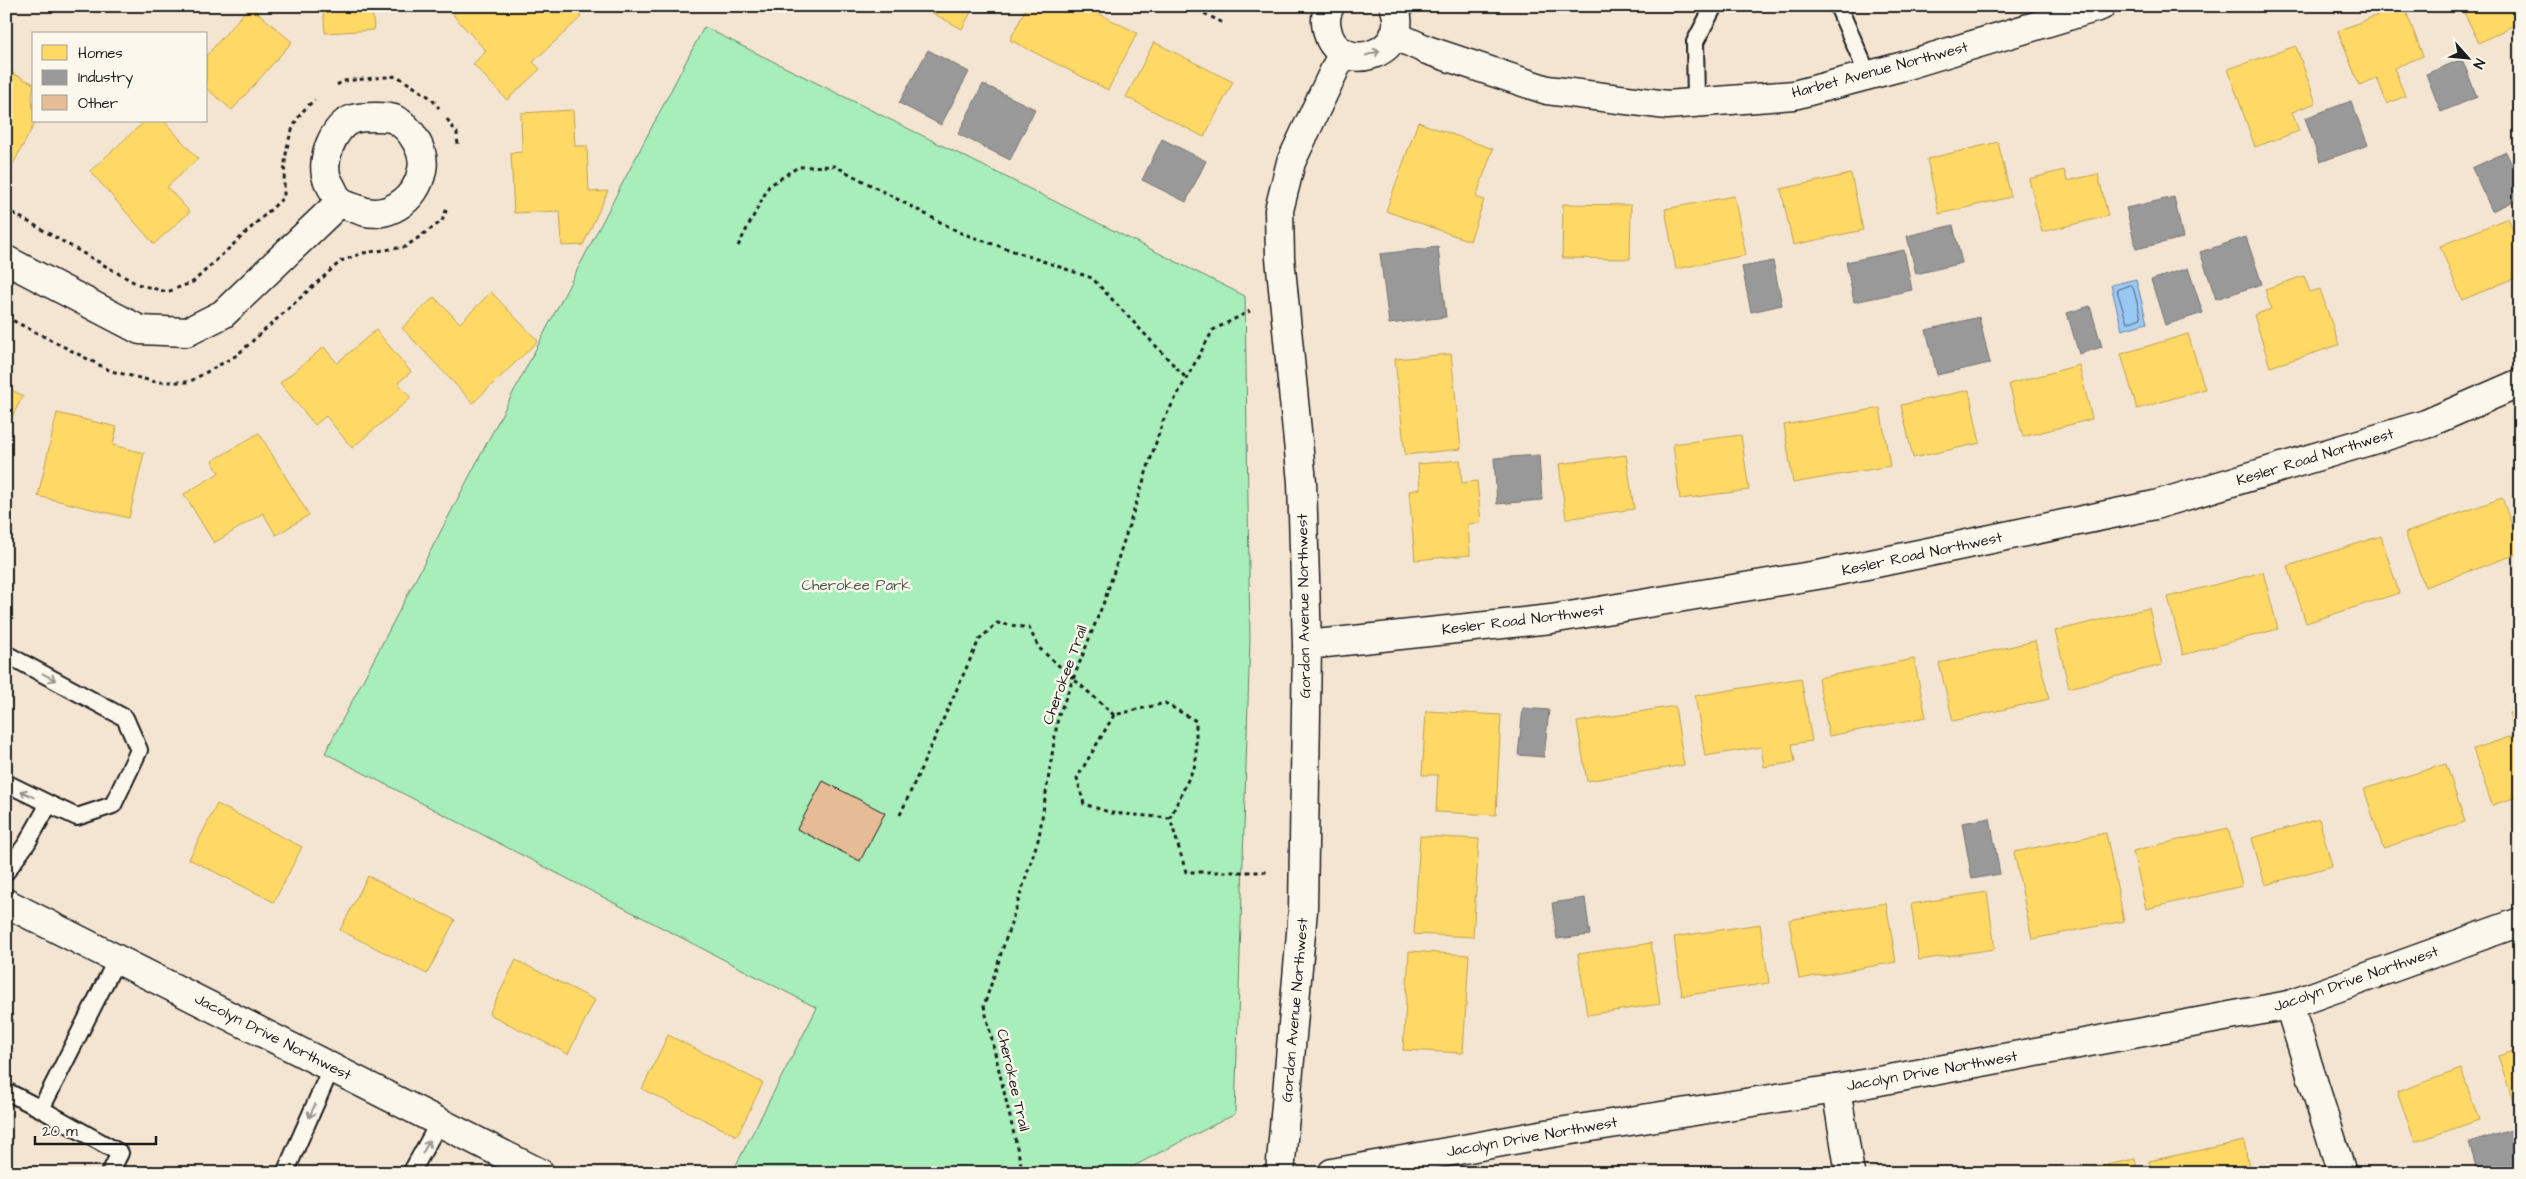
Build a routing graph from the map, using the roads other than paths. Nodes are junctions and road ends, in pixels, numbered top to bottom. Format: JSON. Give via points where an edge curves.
{"nodes":[{"id":1,"x":1394,"y":6,"type":"edge"},
{"id":2,"x":1714,"y":6,"type":"edge"},
{"id":3,"x":1838,"y":6,"type":"edge"},
{"id":4,"x":2101,"y":6,"type":"edge"},
{"id":5,"x":1326,"y":7,"type":"edge"},
{"id":6,"x":1394,"y":35,"type":"junction"},
{"id":7,"x":1343,"y":52,"type":"junction"},
{"id":8,"x":1868,"y":75,"type":"junction"},
{"id":9,"x":1696,"y":103,"type":"junction"},
{"id":10,"x":340,"y":202,"type":"dead end"},
{"id":11,"x":6,"y":260,"type":"edge"},
{"id":12,"x":2520,"y":383,"type":"edge"},
{"id":13,"x":1307,"y":645,"type":"junction"},
{"id":14,"x":6,"y":654,"type":"edge"},
{"id":15,"x":6,"y":783,"type":"edge"},
{"id":16,"x":49,"y":804,"type":"junction"},
{"id":17,"x":6,"y":872,"type":"edge"},
{"id":18,"x":6,"y":903,"type":"edge"},
{"id":19,"x":2520,"y":922,"type":"edge"},
{"id":20,"x":117,"y":960,"type":"junction"},
{"id":21,"x":2289,"y":1005,"type":"junction"},
{"id":22,"x":332,"y":1066,"type":"junction"},
{"id":23,"x":1836,"y":1088,"type":"junction"},
{"id":24,"x":6,"y":1091,"type":"edge"},
{"id":25,"x":41,"y":1109,"type":"junction"},
{"id":26,"x":440,"y":1121,"type":"junction"},
{"id":27,"x":110,"y":1173,"type":"edge"},
{"id":28,"x":285,"y":1173,"type":"edge"},
{"id":29,"x":411,"y":1173,"type":"edge"},
{"id":30,"x":540,"y":1173,"type":"edge"},
{"id":31,"x":1280,"y":1173,"type":"edge"},
{"id":32,"x":1332,"y":1173,"type":"edge"},
{"id":33,"x":1850,"y":1173,"type":"edge"},
{"id":34,"x":2342,"y":1173,"type":"edge"}],
"edges":[{"from":1,"to":6,"type":"street","via":[[1397,24]]},
{"from":2,"to":9,"type":"lane","via":[[1695,42]]},
{"from":3,"to":8,"type":"lane"},
{"from":4,"to":8,"type":"street","name":"Harbet Avenue Northwest"},
{"from":5,"to":7,"type":"street","via":[[1328,33]]},
{"from":7,"to":6,"type":"street","one_way":true,"via":[[1355,56],[1378,53]]},
{"from":6,"to":9,"type":"street","name":"Harbet Avenue Northwest","via":[[1427,50],[1547,90],[1667,105]]},
{"from":7,"to":13,"type":"street","name":"Gordon Avenue Northwest","via":[[1291,162],[1279,210],[1280,258],[1302,482]]},
{"from":8,"to":9,"type":"street","name":"Harbet Avenue Northwest","via":[[1794,95]]},
{"from":10,"to":11,"type":"street","via":[[223,314],[187,332],[140,330]]},
{"from":12,"to":13,"type":"street","name":"Kesler Road Northwest","via":[[2426,424],[2155,506],[1794,579],[1551,619]]},
{"from":13,"to":31,"type":"street","name":"Gordon Avenue Northwest","via":[[1304,910]]},
{"from":14,"to":16,"type":"lane","one_way":true,"via":[[125,718],[139,750],[113,805],[77,817]]},
{"from":16,"to":15,"type":"lane","one_way":true},
{"from":16,"to":17,"type":"lane"},
{"from":18,"to":20,"type":"street","name":"Jacolyn Drive Northwest"},
{"from":19,"to":21,"type":"street","name":"Jacolyn Drive Northwest"},
{"from":20,"to":22,"type":"street","name":"Jacolyn Drive Northwest"},
{"from":20,"to":25,"type":"lane"},
{"from":21,"to":23,"type":"street","name":"Jacolyn Drive Northwest"},
{"from":21,"to":34,"type":"street"},
{"from":22,"to":26,"type":"street","name":"Jacolyn Drive Northwest"},
{"from":22,"to":28,"type":"lane","one_way":true},
{"from":23,"to":32,"type":"street","name":"Jacolyn Drive Northwest","via":[[1546,1134]]},
{"from":23,"to":33,"type":"street"},
{"from":24,"to":25,"type":"lane"},
{"from":25,"to":27,"type":"lane","via":[[120,1153]]},
{"from":29,"to":26,"type":"lane","one_way":true},
{"from":26,"to":30,"type":"street","name":"Jacolyn Drive Northwest"}]}
